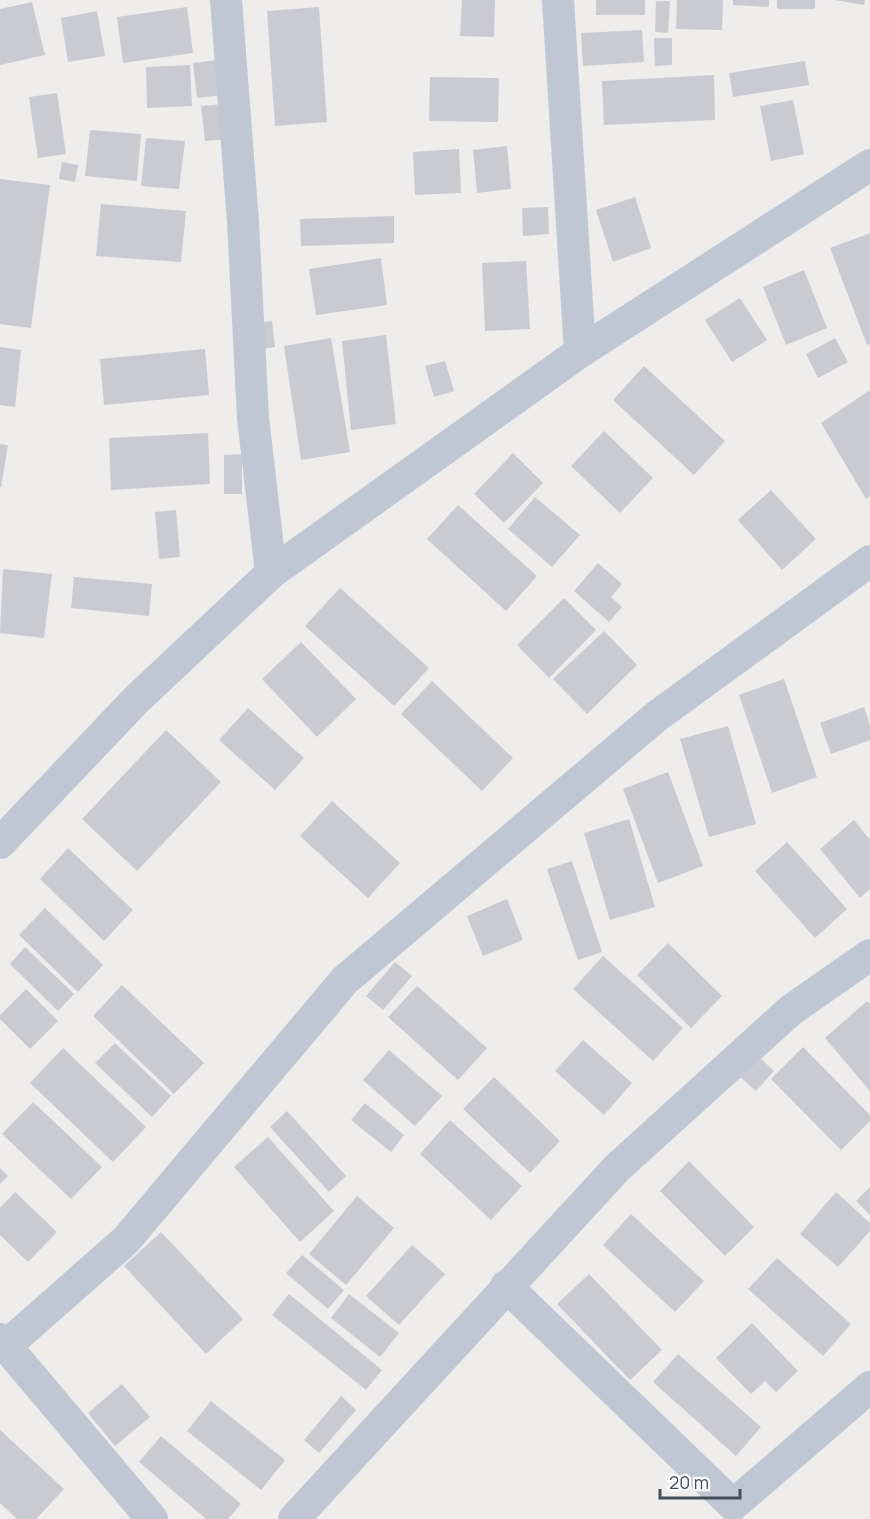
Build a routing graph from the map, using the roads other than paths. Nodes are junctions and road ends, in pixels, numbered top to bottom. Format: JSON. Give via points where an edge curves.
{"nodes":[{"id":1,"x":226,"y":0,"type":"edge"},
{"id":2,"x":558,"y":0,"type":"edge"},
{"id":3,"x":870,"y":165,"type":"edge"},
{"id":4,"x":580,"y":352,"type":"junction"},
{"id":5,"x":870,"y":561,"type":"edge"},
{"id":6,"x":271,"y":573,"type":"junction"},
{"id":7,"x":0,"y":843,"type":"edge"},
{"id":8,"x":870,"y":955,"type":"edge"},
{"id":9,"x":506,"y":1286,"type":"junction"},
{"id":10,"x":3,"y":1342,"type":"edge"},
{"id":11,"x":870,"y":1387,"type":"edge"},
{"id":12,"x":739,"y":1512,"type":"edge"},
{"id":13,"x":152,"y":1519,"type":"edge"},
{"id":14,"x":294,"y":1519,"type":"edge"}],
"edges":[{"from":1,"to":6,"type":"street","via":[[253,418]]},
{"from":2,"to":4,"type":"street"},
{"from":3,"to":4,"type":"street"},
{"from":4,"to":6,"type":"street"},
{"from":5,"to":10,"type":"street","via":[[657,716],[345,980],[126,1240]]},
{"from":6,"to":7,"type":"street","via":[[136,700]]},
{"from":8,"to":9,"type":"street","via":[[790,1010],[617,1168]]},
{"from":9,"to":12,"type":"street"},
{"from":9,"to":14,"type":"street"},
{"from":10,"to":13,"type":"street"},
{"from":11,"to":12,"type":"street"}]}
